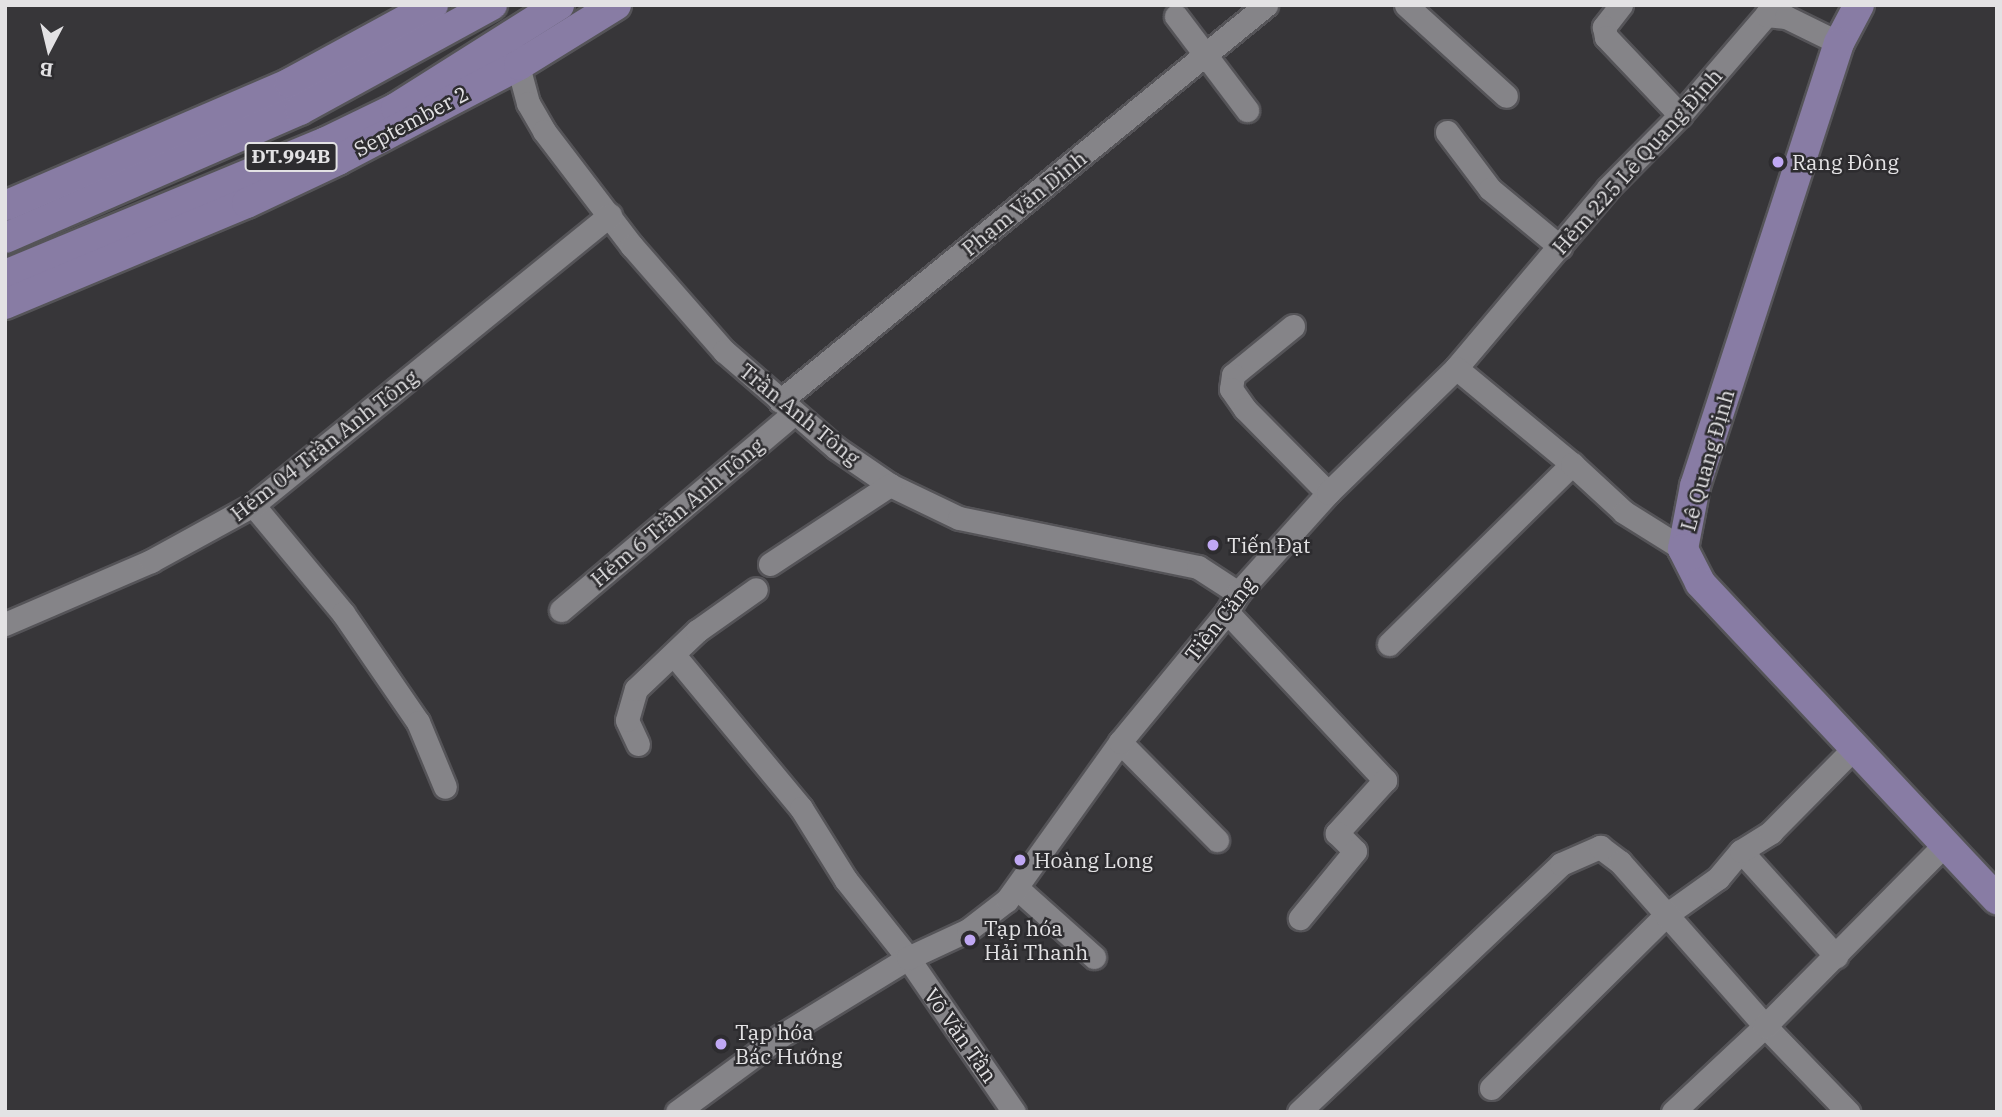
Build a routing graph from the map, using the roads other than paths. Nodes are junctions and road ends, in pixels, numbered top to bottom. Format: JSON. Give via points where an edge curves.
{"nodes":[{"id":1,"x":432,"y":5,"type":"edge"},
{"id":2,"x":492,"y":5,"type":"edge"},
{"id":3,"x":559,"y":5,"type":"edge"},
{"id":4,"x":616,"y":5,"type":"edge"},
{"id":5,"x":1406,"y":5,"type":"edge"},
{"id":6,"x":1621,"y":5,"type":"edge"},
{"id":7,"x":1859,"y":5,"type":"edge"},
{"id":8,"x":1263,"y":6,"type":"edge"},
{"id":9,"x":1760,"y":10,"type":"edge"},
{"id":10,"x":1176,"y":16,"type":"dead end"},
{"id":11,"x":366,"y":42,"type":"junction"},
{"id":12,"x":1839,"y":43,"type":"junction"},
{"id":13,"x":514,"y":52,"type":"junction"},
{"id":14,"x":1205,"y":54,"type":"junction"},
{"id":15,"x":384,"y":66,"type":"junction"},
{"id":16,"x":1506,"y":96,"type":"dead end"},
{"id":17,"x":1247,"y":110,"type":"dead end"},
{"id":18,"x":1680,"y":115,"type":"junction"},
{"id":19,"x":1447,"y":132,"type":"dead end"},
{"id":20,"x":77,"y":175,"type":"junction"},
{"id":21,"x":90,"y":202,"type":"junction"},
{"id":22,"x":5,"y":206,"type":"edge"},
{"id":23,"x":610,"y":215,"type":"junction"},
{"id":24,"x":5,"y":238,"type":"edge"},
{"id":25,"x":112,"y":245,"type":"junction"},
{"id":26,"x":1560,"y":247,"type":"junction"},
{"id":27,"x":5,"y":275,"type":"edge"},
{"id":28,"x":5,"y":304,"type":"edge"},
{"id":29,"x":1293,"y":326,"type":"dead end"},
{"id":30,"x":1456,"y":368,"type":"junction"},
{"id":31,"x":787,"y":407,"type":"junction"},
{"id":32,"x":1572,"y":464,"type":"junction"},
{"id":33,"x":890,"y":485,"type":"junction"},
{"id":34,"x":1328,"y":493,"type":"junction"},
{"id":35,"x":253,"y":505,"type":"junction"},
{"id":36,"x":1683,"y":549,"type":"junction"},
{"id":37,"x":770,"y":564,"type":"dead end"},
{"id":38,"x":756,"y":589,"type":"dead end"},
{"id":39,"x":1232,"y":602,"type":"junction"},
{"id":40,"x":561,"y":610,"type":"dead end"},
{"id":41,"x":5,"y":624,"type":"edge"},
{"id":42,"x":1389,"y":644,"type":"dead end"},
{"id":43,"x":674,"y":655,"type":"junction"},
{"id":44,"x":1120,"y":742,"type":"junction"},
{"id":45,"x":638,"y":744,"type":"dead end"},
{"id":46,"x":1856,"y":747,"type":"junction"},
{"id":47,"x":446,"y":787,"type":"dead end"},
{"id":48,"x":1217,"y":840,"type":"dead end"},
{"id":49,"x":1945,"y":844,"type":"junction"},
{"id":50,"x":1741,"y":851,"type":"junction"},
{"id":51,"x":1018,"y":889,"type":"junction"},
{"id":52,"x":1997,"y":899,"type":"edge"},
{"id":53,"x":1666,"y":915,"type":"junction"},
{"id":54,"x":1300,"y":918,"type":"dead end"},
{"id":55,"x":1094,"y":957,"type":"dead end"},
{"id":56,"x":1836,"y":957,"type":"junction"},
{"id":57,"x":908,"y":958,"type":"junction"},
{"id":58,"x":1765,"y":1027,"type":"junction"},
{"id":59,"x":1491,"y":1088,"type":"dead end"},
{"id":60,"x":677,"y":1112,"type":"edge"},
{"id":61,"x":1014,"y":1112,"type":"edge"},
{"id":62,"x":1299,"y":1112,"type":"edge"},
{"id":63,"x":1673,"y":1112,"type":"edge"},
{"id":64,"x":1848,"y":1112,"type":"edge"}],
"edges":[{"from":1,"to":11,"type":"main road"},
{"from":2,"to":15,"type":"main road","number":"ĐT.994B"},
{"from":3,"to":13,"type":"main road","name":"September 2","number":"ĐT.994B"},
{"from":4,"to":13,"type":"main road","name":"September 2","number":"ĐT.994B"},
{"from":5,"to":16,"type":"street"},
{"from":6,"to":18,"type":"street","via":[[1604,27],[1606,37]]},
{"from":7,"to":12,"type":"main road","name":"Lê Quang Định"},
{"from":8,"to":14,"type":"street","name":"Phạm Văn Dinh"},
{"from":9,"to":12,"type":"street","name":"Hẻm 225 Lê Quang Định","via":[[1786,17]]},
{"from":9,"to":18,"type":"street","name":"Hẻm 225 Lê Quang Định"},
{"from":10,"to":14,"type":"street"},
{"from":11,"to":15,"type":"main road"},
{"from":11,"to":20,"type":"main road","via":[[290,83]]},
{"from":12,"to":36,"type":"main road","name":"Lê Quang Định","via":[[1695,486]]},
{"from":13,"to":23,"type":"street","name":"Trần Anh Tông","via":[[528,103],[544,131]]},
{"from":13,"to":25,"type":"main road","name":"September 2","number":"ĐT.994B","via":[[247,203]]},
{"from":14,"to":17,"type":"street"},
{"from":14,"to":31,"type":"street","name":"Phạm Văn Dinh"},
{"from":15,"to":21,"type":"main road","number":"ĐT.994B","via":[[300,110]]},
{"from":18,"to":26,"type":"street","name":"Hẻm 225 Lê Quang Định","via":[[1608,188]]},
{"from":19,"to":26,"type":"street","via":[[1490,189]]},
{"from":20,"to":21,"type":"main road"},
{"from":20,"to":22,"type":"main road"},
{"from":21,"to":24,"type":"main road","number":"ĐT.994B"},
{"from":23,"to":31,"type":"street","name":"Trần Anh Tông","via":[[723,351]]},
{"from":23,"to":35,"type":"street","name":"Hẻm 04 Trần Anh Tông"},
{"from":25,"to":27,"type":"main road","name":"September 2","number":"ĐT.994B"},
{"from":25,"to":28,"type":"main road","name":"September 2","number":"ĐT.994B"},
{"from":26,"to":30,"type":"street","name":"Hẻm 225 Lê Quang Định"},
{"from":29,"to":34,"type":"street","via":[[1233,375],[1231,389]]},
{"from":30,"to":32,"type":"street"},
{"from":30,"to":34,"type":"street","name":"Tiền Cảng"},
{"from":31,"to":33,"type":"street","name":"Trần Anh Tông"},
{"from":31,"to":40,"type":"street","name":"Hẻm 6 Trần Anh Tông"},
{"from":32,"to":36,"type":"street","via":[[1625,512]]},
{"from":32,"to":42,"type":"street"},
{"from":33,"to":37,"type":"street"},
{"from":33,"to":39,"type":"street","name":"Trần Anh Tông","via":[[959,518],[1198,567]]},
{"from":34,"to":39,"type":"street","name":"Tiền Cảng"},
{"from":35,"to":41,"type":"street","name":"Hẻm 04 Trần Anh Tông","via":[[151,561]]},
{"from":35,"to":47,"type":"street","via":[[343,614],[418,722]]},
{"from":36,"to":46,"type":"main road","name":"Lê Quang Định","via":[[1700,583]]},
{"from":38,"to":43,"type":"street","via":[[698,631]]},
{"from":39,"to":44,"type":"street","name":"Tiền Cảng"},
{"from":39,"to":54,"type":"street","name":"Trần Anh Tông","via":[[1385,780],[1337,833],[1354,852]]},
{"from":43,"to":45,"type":"street","via":[[636,689],[630,702],[627,720]]},
{"from":43,"to":57,"type":"street","name":"Võ Văn Tần","via":[[801,808],[846,880]]},
{"from":44,"to":48,"type":"street"},
{"from":44,"to":51,"type":"street","name":"Tiền Cảng"},
{"from":46,"to":49,"type":"main road","name":"Lê Quang Định"},
{"from":46,"to":50,"type":"street","via":[[1771,832]]},
{"from":49,"to":52,"type":"main road","name":"Lê Quang Định"},
{"from":49,"to":56,"type":"street"},
{"from":50,"to":53,"type":"street","via":[[1718,877]]},
{"from":50,"to":56,"type":"street"},
{"from":51,"to":55,"type":"street"},
{"from":51,"to":57,"type":"street","name":"Tiền Cảng","via":[[968,930]]},
{"from":53,"to":58,"type":"street"},
{"from":53,"to":59,"type":"street"},
{"from":53,"to":62,"type":"street","via":[[1620,862],[1600,847],[1561,864]]},
{"from":56,"to":58,"type":"street"},
{"from":57,"to":60,"type":"street","name":"Tiền Cảng","via":[[779,1037]]},
{"from":57,"to":61,"type":"street","name":"Võ Văn Tần"},
{"from":58,"to":63,"type":"street"},
{"from":58,"to":64,"type":"street"}]}
